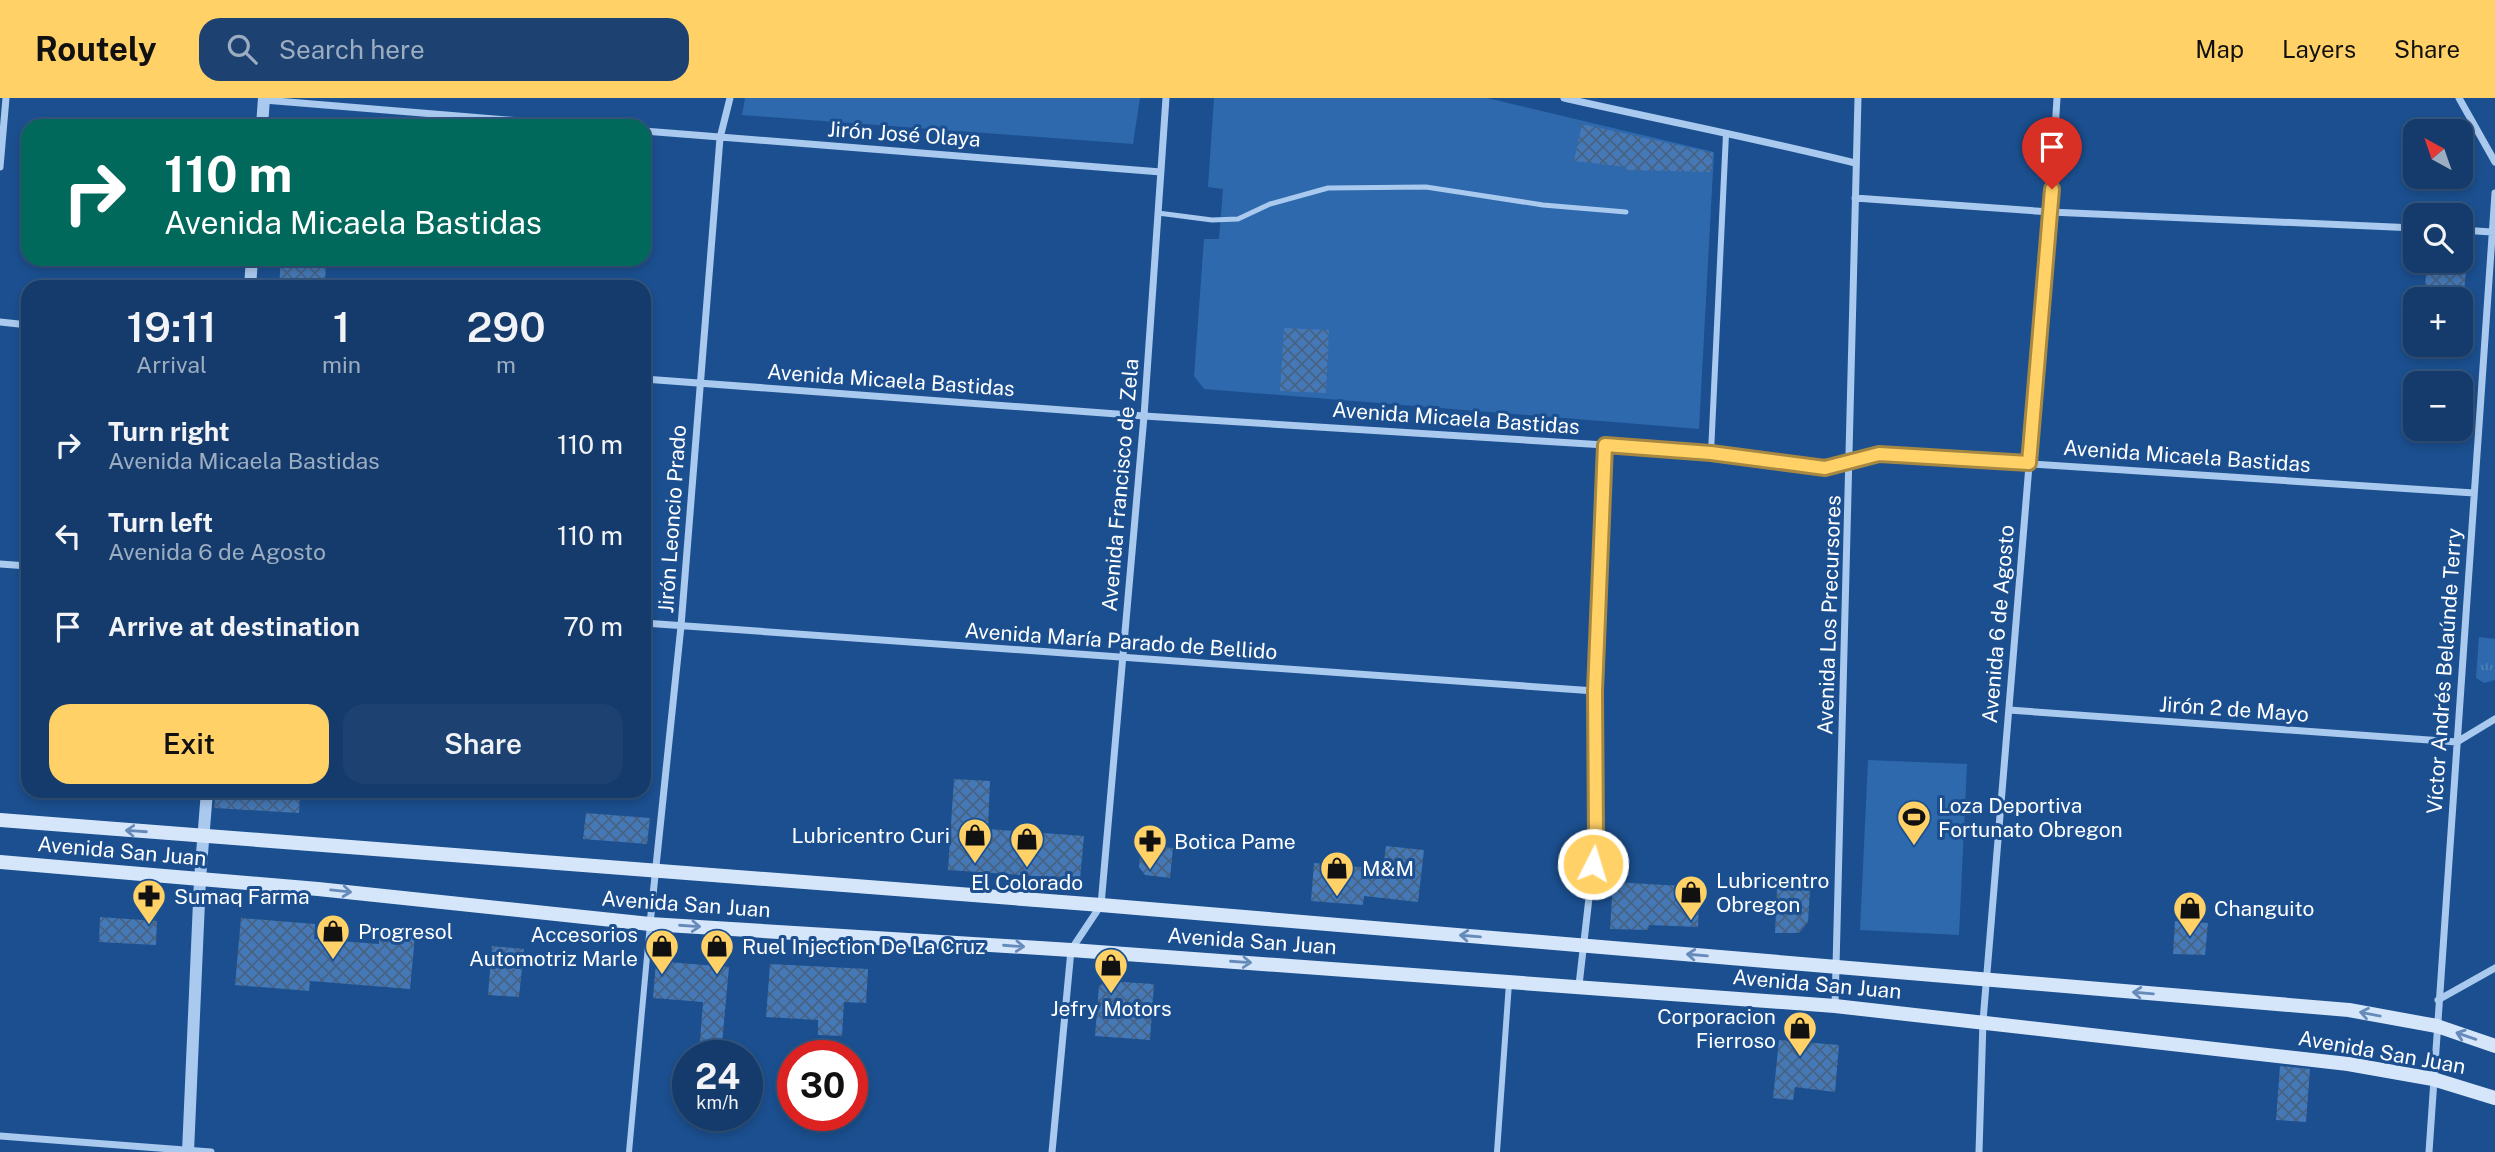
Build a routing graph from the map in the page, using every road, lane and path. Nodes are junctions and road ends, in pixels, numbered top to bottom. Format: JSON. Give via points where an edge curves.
{"nodes":[{"id":1,"x":6,"y":98,"type":"edge"},
{"id":2,"x":730,"y":98,"type":"edge"},
{"id":3,"x":1166,"y":98,"type":"edge"},
{"id":4,"x":1564,"y":98,"type":"edge"},
{"id":5,"x":1858,"y":98,"type":"edge"},
{"id":6,"x":2057,"y":98,"type":"edge"},
{"id":7,"x":2459,"y":98,"type":"edge"},
{"id":8,"x":264,"y":99,"type":"edge"},
{"id":9,"x":263,"y":119,"type":"edge"},
{"id":10,"x":498,"y":119,"type":"edge"},
{"id":11,"x":651,"y":132,"type":"edge"},
{"id":12,"x":1726,"y":134,"type":"junction"},
{"id":13,"x":720,"y":138,"type":"junction"},
{"id":14,"x":2495,"y":162,"type":"edge"},
{"id":15,"x":1855,"y":163,"type":"junction"},
{"id":16,"x":0,"y":167,"type":"edge"},
{"id":17,"x":1161,"y":172,"type":"junction"},
{"id":18,"x":2495,"y":193,"type":"edge"},
{"id":19,"x":1855,"y":198,"type":"junction"},
{"id":20,"x":1626,"y":212,"type":"dead end"},
{"id":21,"x":2050,"y":212,"type":"junction"},
{"id":22,"x":1158,"y":213,"type":"junction"},
{"id":23,"x":2403,"y":227,"type":"edge"},
{"id":24,"x":2473,"y":231,"type":"edge"},
{"id":25,"x":2492,"y":232,"type":"junction"},
{"id":26,"x":0,"y":322,"type":"edge"},
{"id":27,"x":21,"y":324,"type":"edge"},
{"id":28,"x":651,"y":380,"type":"edge"},
{"id":29,"x":699,"y":384,"type":"junction"},
{"id":30,"x":1144,"y":416,"type":"junction"},
{"id":31,"x":1605,"y":445,"type":"junction"},
{"id":32,"x":1711,"y":453,"type":"junction"},
{"id":33,"x":1851,"y":463,"type":"junction"},
{"id":34,"x":2029,"y":463,"type":"junction"},
{"id":35,"x":2474,"y":493,"type":"junction"},
{"id":36,"x":0,"y":564,"type":"edge"},
{"id":37,"x":21,"y":566,"type":"edge"},
{"id":38,"x":651,"y":623,"type":"edge"},
{"id":39,"x":681,"y":626,"type":"junction"},
{"id":40,"x":1124,"y":659,"type":"junction"},
{"id":41,"x":1595,"y":691,"type":"junction"},
{"id":42,"x":2009,"y":710,"type":"junction"},
{"id":43,"x":2495,"y":719,"type":"edge"},
{"id":44,"x":2457,"y":742,"type":"junction"},
{"id":45,"x":207,"y":798,"type":"edge"},
{"id":46,"x":0,"y":820,"type":"edge"},
{"id":47,"x":204,"y":836,"type":"junction"},
{"id":48,"x":0,"y":862,"type":"edge"},
{"id":49,"x":654,"y":872,"type":"junction"},
{"id":50,"x":200,"y":879,"type":"junction"},
{"id":51,"x":1101,"y":905,"type":"junction"},
{"id":52,"x":650,"y":924,"type":"junction"},
{"id":53,"x":1583,"y":945,"type":"junction"},
{"id":54,"x":1071,"y":950,"type":"junction"},
{"id":55,"x":1835,"y":967,"type":"junction"},
{"id":56,"x":2495,"y":968,"type":"edge"},
{"id":57,"x":1509,"y":980,"type":"junction"},
{"id":58,"x":1986,"y":980,"type":"junction"},
{"id":59,"x":1579,"y":985,"type":"junction"},
{"id":60,"x":2438,"y":1000,"type":"junction"},
{"id":61,"x":1835,"y":1006,"type":"junction"},
{"id":62,"x":1983,"y":1021,"type":"junction"},
{"id":63,"x":2437,"y":1026,"type":"junction"},
{"id":64,"x":2495,"y":1046,"type":"edge"},
{"id":65,"x":2433,"y":1079,"type":"junction"},
{"id":66,"x":2495,"y":1098,"type":"edge"},
{"id":67,"x":0,"y":1136,"type":"edge"},
{"id":68,"x":188,"y":1151,"type":"edge"},
{"id":69,"x":211,"y":1152,"type":"edge"},
{"id":70,"x":629,"y":1152,"type":"edge"},
{"id":71,"x":1052,"y":1152,"type":"edge"},
{"id":72,"x":1497,"y":1152,"type":"edge"},
{"id":73,"x":1979,"y":1152,"type":"edge"},
{"id":74,"x":2429,"y":1152,"type":"edge"}],
"edges":[{"from":1,"to":16,"type":"street"},
{"from":2,"to":13,"type":"street","name":"Jirón Leoncio Prado"},
{"from":3,"to":17,"type":"street","name":"Avenida Francisco de Zela"},
{"from":4,"to":12,"type":"street"},
{"from":5,"to":15,"type":"street","name":"Avenida Los Precursores"},
{"from":6,"to":21,"type":"street","name":"Avenida 6 de Agosto"},
{"from":7,"to":14,"type":"street"},
{"from":8,"to":9,"type":"street"},
{"from":8,"to":10,"type":"street"},
{"from":11,"to":13,"type":"street","name":"Jirón José Olaya"},
{"from":12,"to":15,"type":"street"},
{"from":12,"to":32,"type":"street"},
{"from":13,"to":17,"type":"street","name":"Jirón José Olaya"},
{"from":13,"to":29,"type":"street","name":"Jirón Leoncio Prado"},
{"from":15,"to":19,"type":"street","name":"Avenida Los Precursores"},
{"from":17,"to":22,"type":"street","name":"Avenida Francisco de Zela"},
{"from":18,"to":25,"type":"street","name":"Víctor Andrés Belaúnde Terry"},
{"from":19,"to":21,"type":"street"},
{"from":19,"to":33,"type":"street","name":"Avenida Los Precursores"},
{"from":20,"to":22,"type":"lane","via":[[1426,187],[1328,188],[1270,204],[1238,219]]},
{"from":21,"to":23,"type":"street"},
{"from":21,"to":34,"type":"street","name":"Avenida 6 de Agosto"},
{"from":22,"to":30,"type":"street","name":"Avenida Francisco de Zela"},
{"from":24,"to":25,"type":"street"},
{"from":25,"to":35,"type":"street","name":"Víctor Andrés Belaúnde Terry"},
{"from":26,"to":27,"type":"street"},
{"from":28,"to":29,"type":"street","name":"Avenida Micaela Bastidas"},
{"from":29,"to":30,"type":"street","name":"Avenida Micaela Bastidas"},
{"from":29,"to":39,"type":"street","name":"Jirón Leoncio Prado"},
{"from":30,"to":31,"type":"street","name":"Avenida Micaela Bastidas"},
{"from":30,"to":40,"type":"street","name":"Avenida Francisco de Zela"},
{"from":31,"to":32,"type":"street","name":"Avenida Micaela Bastidas"},
{"from":31,"to":41,"type":"street"},
{"from":32,"to":33,"type":"street","name":"Avenida Micaela Bastidas","via":[[1825,468]]},
{"from":33,"to":34,"type":"street","name":"Avenida Micaela Bastidas","via":[[1879,454]]},
{"from":33,"to":55,"type":"street","name":"Avenida Los Precursores"},
{"from":34,"to":35,"type":"street","name":"Avenida Micaela Bastidas"},
{"from":34,"to":42,"type":"street","name":"Avenida 6 de Agosto"},
{"from":35,"to":44,"type":"street","name":"Víctor Andrés Belaúnde Terry"},
{"from":36,"to":37,"type":"street"},
{"from":38,"to":39,"type":"street","name":"Avenida María Parado de Bellido"},
{"from":39,"to":40,"type":"street","name":"Avenida María Parado de Bellido"},
{"from":39,"to":49,"type":"street","name":"Jirón Leoncio Prado"},
{"from":40,"to":41,"type":"street","name":"Avenida María Parado de Bellido"},
{"from":40,"to":51,"type":"street","name":"Avenida Francisco de Zela"},
{"from":41,"to":53,"type":"street","via":[[1596,837]]},
{"from":42,"to":44,"type":"street","name":"Jirón 2 de Mayo"},
{"from":42,"to":58,"type":"street","name":"Avenida 6 de Agosto"},
{"from":43,"to":44,"type":"street"},
{"from":44,"to":60,"type":"street","name":"Víctor Andrés Belaúnde Terry"},
{"from":45,"to":47,"type":"street"},
{"from":47,"to":46,"type":"main road","name":"Avenida San Juan","one_way":true},
{"from":47,"to":49,"type":"main road","name":"Avenida San Juan"},
{"from":47,"to":50,"type":"street"},
{"from":48,"to":50,"type":"main road","name":"Avenida San Juan"},
{"from":49,"to":51,"type":"main road","name":"Avenida San Juan"},
{"from":49,"to":52,"type":"street","name":"Jirón Leoncio Prado"},
{"from":50,"to":52,"type":"main road","name":"Avenida San Juan","one_way":true},
{"from":50,"to":68,"type":"street"},
{"from":53,"to":51,"type":"main road","name":"Avenida San Juan","one_way":true},
{"from":51,"to":54,"type":"street","name":"Avenida Francisco de Zela"},
{"from":52,"to":54,"type":"main road","name":"Avenida San Juan","one_way":true},
{"from":52,"to":70,"type":"street","name":"Jirón Leoncio Prado"},
{"from":55,"to":53,"type":"main road","name":"Avenida San Juan","one_way":true},
{"from":53,"to":59,"type":"street"},
{"from":54,"to":57,"type":"main road","name":"Avenida San Juan","one_way":true},
{"from":54,"to":71,"type":"street"},
{"from":55,"to":58,"type":"main road","name":"Avenida San Juan"},
{"from":55,"to":61,"type":"street","name":"Avenida Los Precursores"},
{"from":56,"to":60,"type":"street"},
{"from":57,"to":59,"type":"main road","name":"Avenida San Juan"},
{"from":57,"to":72,"type":"street"},
{"from":58,"to":62,"type":"street","name":"Avenida 6 de Agosto"},
{"from":63,"to":58,"type":"main road","name":"Avenida San Juan","one_way":true,"via":[[2349,1010]]},
{"from":59,"to":61,"type":"main road","name":"Avenida San Juan"},
{"from":60,"to":63,"type":"street","name":"Víctor Andrés Belaúnde Terry"},
{"from":61,"to":62,"type":"main road","name":"Avenida San Juan"},
{"from":62,"to":65,"type":"main road","name":"Avenida San Juan","via":[[2348,1064]]},
{"from":62,"to":73,"type":"street","name":"Avenida 6 de Agosto"},
{"from":64,"to":63,"type":"main road","name":"Avenida San Juan","one_way":true},
{"from":63,"to":65,"type":"street","name":"Víctor Andrés Belaúnde Terry"},
{"from":65,"to":66,"type":"main road","name":"Avenida San Juan"},
{"from":65,"to":74,"type":"street","name":"Víctor Andrés Belaúnde Terry"},
{"from":67,"to":68,"type":"street"},
{"from":68,"to":69,"type":"street"}]}
